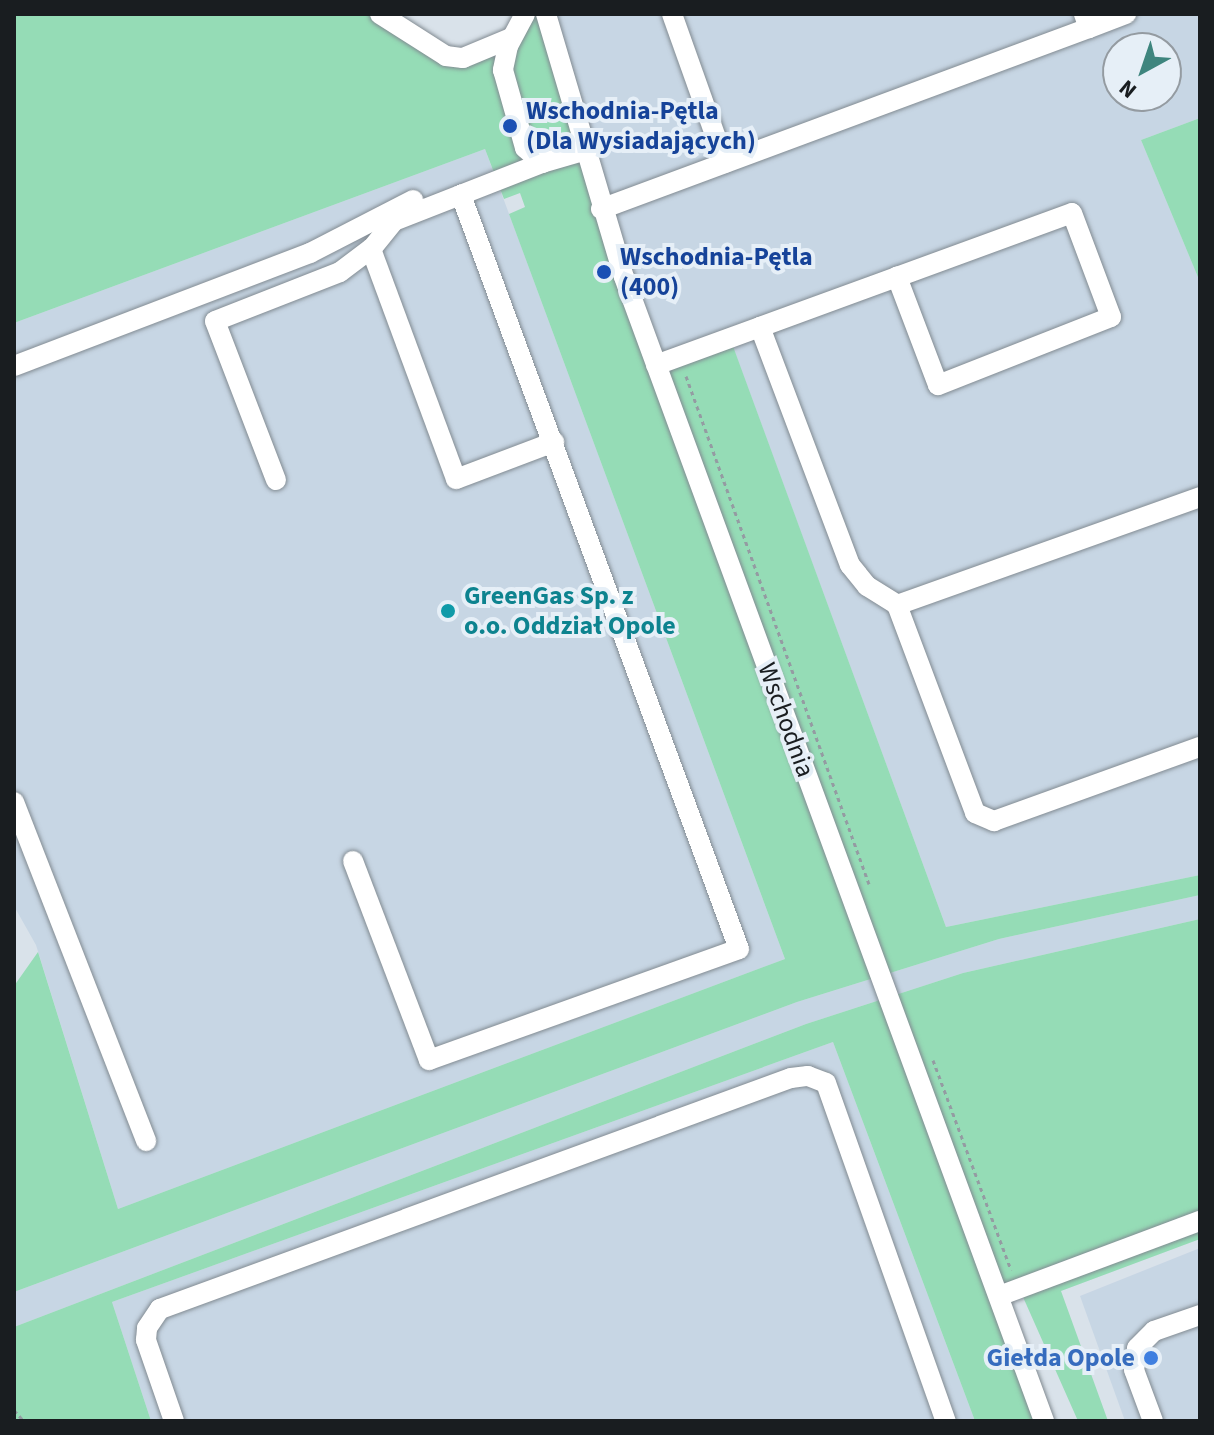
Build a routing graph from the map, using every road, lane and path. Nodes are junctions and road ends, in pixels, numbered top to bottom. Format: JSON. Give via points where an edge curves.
{"nodes":[{"id":1,"x":380,"y":14,"type":"edge"},
{"id":2,"x":525,"y":14,"type":"edge"},
{"id":3,"x":546,"y":14,"type":"edge"},
{"id":4,"x":672,"y":14,"type":"edge"},
{"id":5,"x":1126,"y":14,"type":"edge"},
{"id":6,"x":1087,"y":21,"type":"edge"},
{"id":7,"x":511,"y":38,"type":"junction"},
{"id":8,"x":583,"y":151,"type":"junction"},
{"id":9,"x":542,"y":163,"type":"junction"},
{"id":10,"x":725,"y":163,"type":"junction"},
{"id":11,"x":498,"y":179,"type":"junction"},
{"id":12,"x":461,"y":195,"type":"junction"},
{"id":13,"x":601,"y":209,"type":"junction"},
{"id":14,"x":371,"y":249,"type":"junction"},
{"id":15,"x":897,"y":277,"type":"junction"},
{"id":16,"x":760,"y":327,"type":"junction"},
{"id":17,"x":679,"y":357,"type":"junction"},
{"id":18,"x":656,"y":365,"type":"junction"},
{"id":19,"x":14,"y":366,"type":"edge"},
{"id":20,"x":554,"y":442,"type":"junction"},
{"id":21,"x":276,"y":480,"type":"dead end"},
{"id":22,"x":1200,"y":497,"type":"edge"},
{"id":23,"x":897,"y":605,"type":"junction"},
{"id":24,"x":1200,"y":747,"type":"edge"},
{"id":25,"x":14,"y":802,"type":"edge"},
{"id":26,"x":353,"y":861,"type":"dead end"},
{"id":27,"x":870,"y":893,"type":"dead end"},
{"id":28,"x":927,"y":1048,"type":"dead end"},
{"id":29,"x":146,"y":1141,"type":"dead end"},
{"id":30,"x":1200,"y":1221,"type":"edge"},
{"id":31,"x":1019,"y":1288,"type":"junction"},
{"id":32,"x":999,"y":1296,"type":"junction"},
{"id":33,"x":1200,"y":1315,"type":"edge"},
{"id":34,"x":14,"y":1410,"type":"edge"},
{"id":35,"x":24,"y":1421,"type":"edge"},
{"id":36,"x":174,"y":1421,"type":"edge"},
{"id":37,"x":946,"y":1421,"type":"edge"},
{"id":38,"x":1044,"y":1421,"type":"edge"},
{"id":39,"x":1153,"y":1421,"type":"edge"}],
"edges":[{"from":1,"to":7,"type":"street","via":[[446,56],[463,58]]},
{"from":2,"to":7,"type":"street"},
{"from":3,"to":8,"type":"street","name":"Wschodnia"},
{"from":4,"to":10,"type":"street"},
{"from":5,"to":6,"type":"street"},
{"from":6,"to":10,"type":"street"},
{"from":7,"to":9,"type":"street","via":[[504,78],[526,151]]},
{"from":8,"to":9,"type":"street"},
{"from":8,"to":13,"type":"street","name":"Wschodnia"},
{"from":9,"to":11,"type":"street"},
{"from":10,"to":13,"type":"street"},
{"from":11,"to":12,"type":"street"},
{"from":11,"to":19,"type":"street","via":[[456,184],[385,210],[310,253]]},
{"from":12,"to":14,"type":"street","via":[[394,221]]},
{"from":12,"to":20,"type":"street"},
{"from":13,"to":18,"type":"street","name":"Wschodnia"},
{"from":14,"to":20,"type":"street","via":[[456,479]]},
{"from":14,"to":21,"type":"street","via":[[340,272],[215,321]]},
{"from":15,"to":15,"type":"street","via":[[1072,213],[1111,317],[938,385]]},
{"from":15,"to":16,"type":"street"},
{"from":16,"to":17,"type":"street"},
{"from":16,"to":23,"type":"street","via":[[850,565],[867,586]]},
{"from":17,"to":18,"type":"street"},
{"from":17,"to":27,"type":"path"},
{"from":18,"to":32,"type":"street","name":"Wschodnia"},
{"from":20,"to":26,"type":"street","via":[[739,949],[429,1060]]},
{"from":22,"to":23,"type":"street"},
{"from":23,"to":24,"type":"street","via":[[975,813],[985,821]]},
{"from":25,"to":29,"type":"street"},
{"from":28,"to":31,"type":"path"},
{"from":30,"to":31,"type":"street"},
{"from":31,"to":32,"type":"street"},
{"from":32,"to":38,"type":"street","name":"Wschodnia"},
{"from":33,"to":39,"type":"street","via":[[1154,1331],[1137,1348],[1134,1370]]},
{"from":34,"to":35,"type":"path"},
{"from":36,"to":37,"type":"street","via":[[146,1340],[147,1328],[160,1309],[808,1076],[826,1083]]}]}
